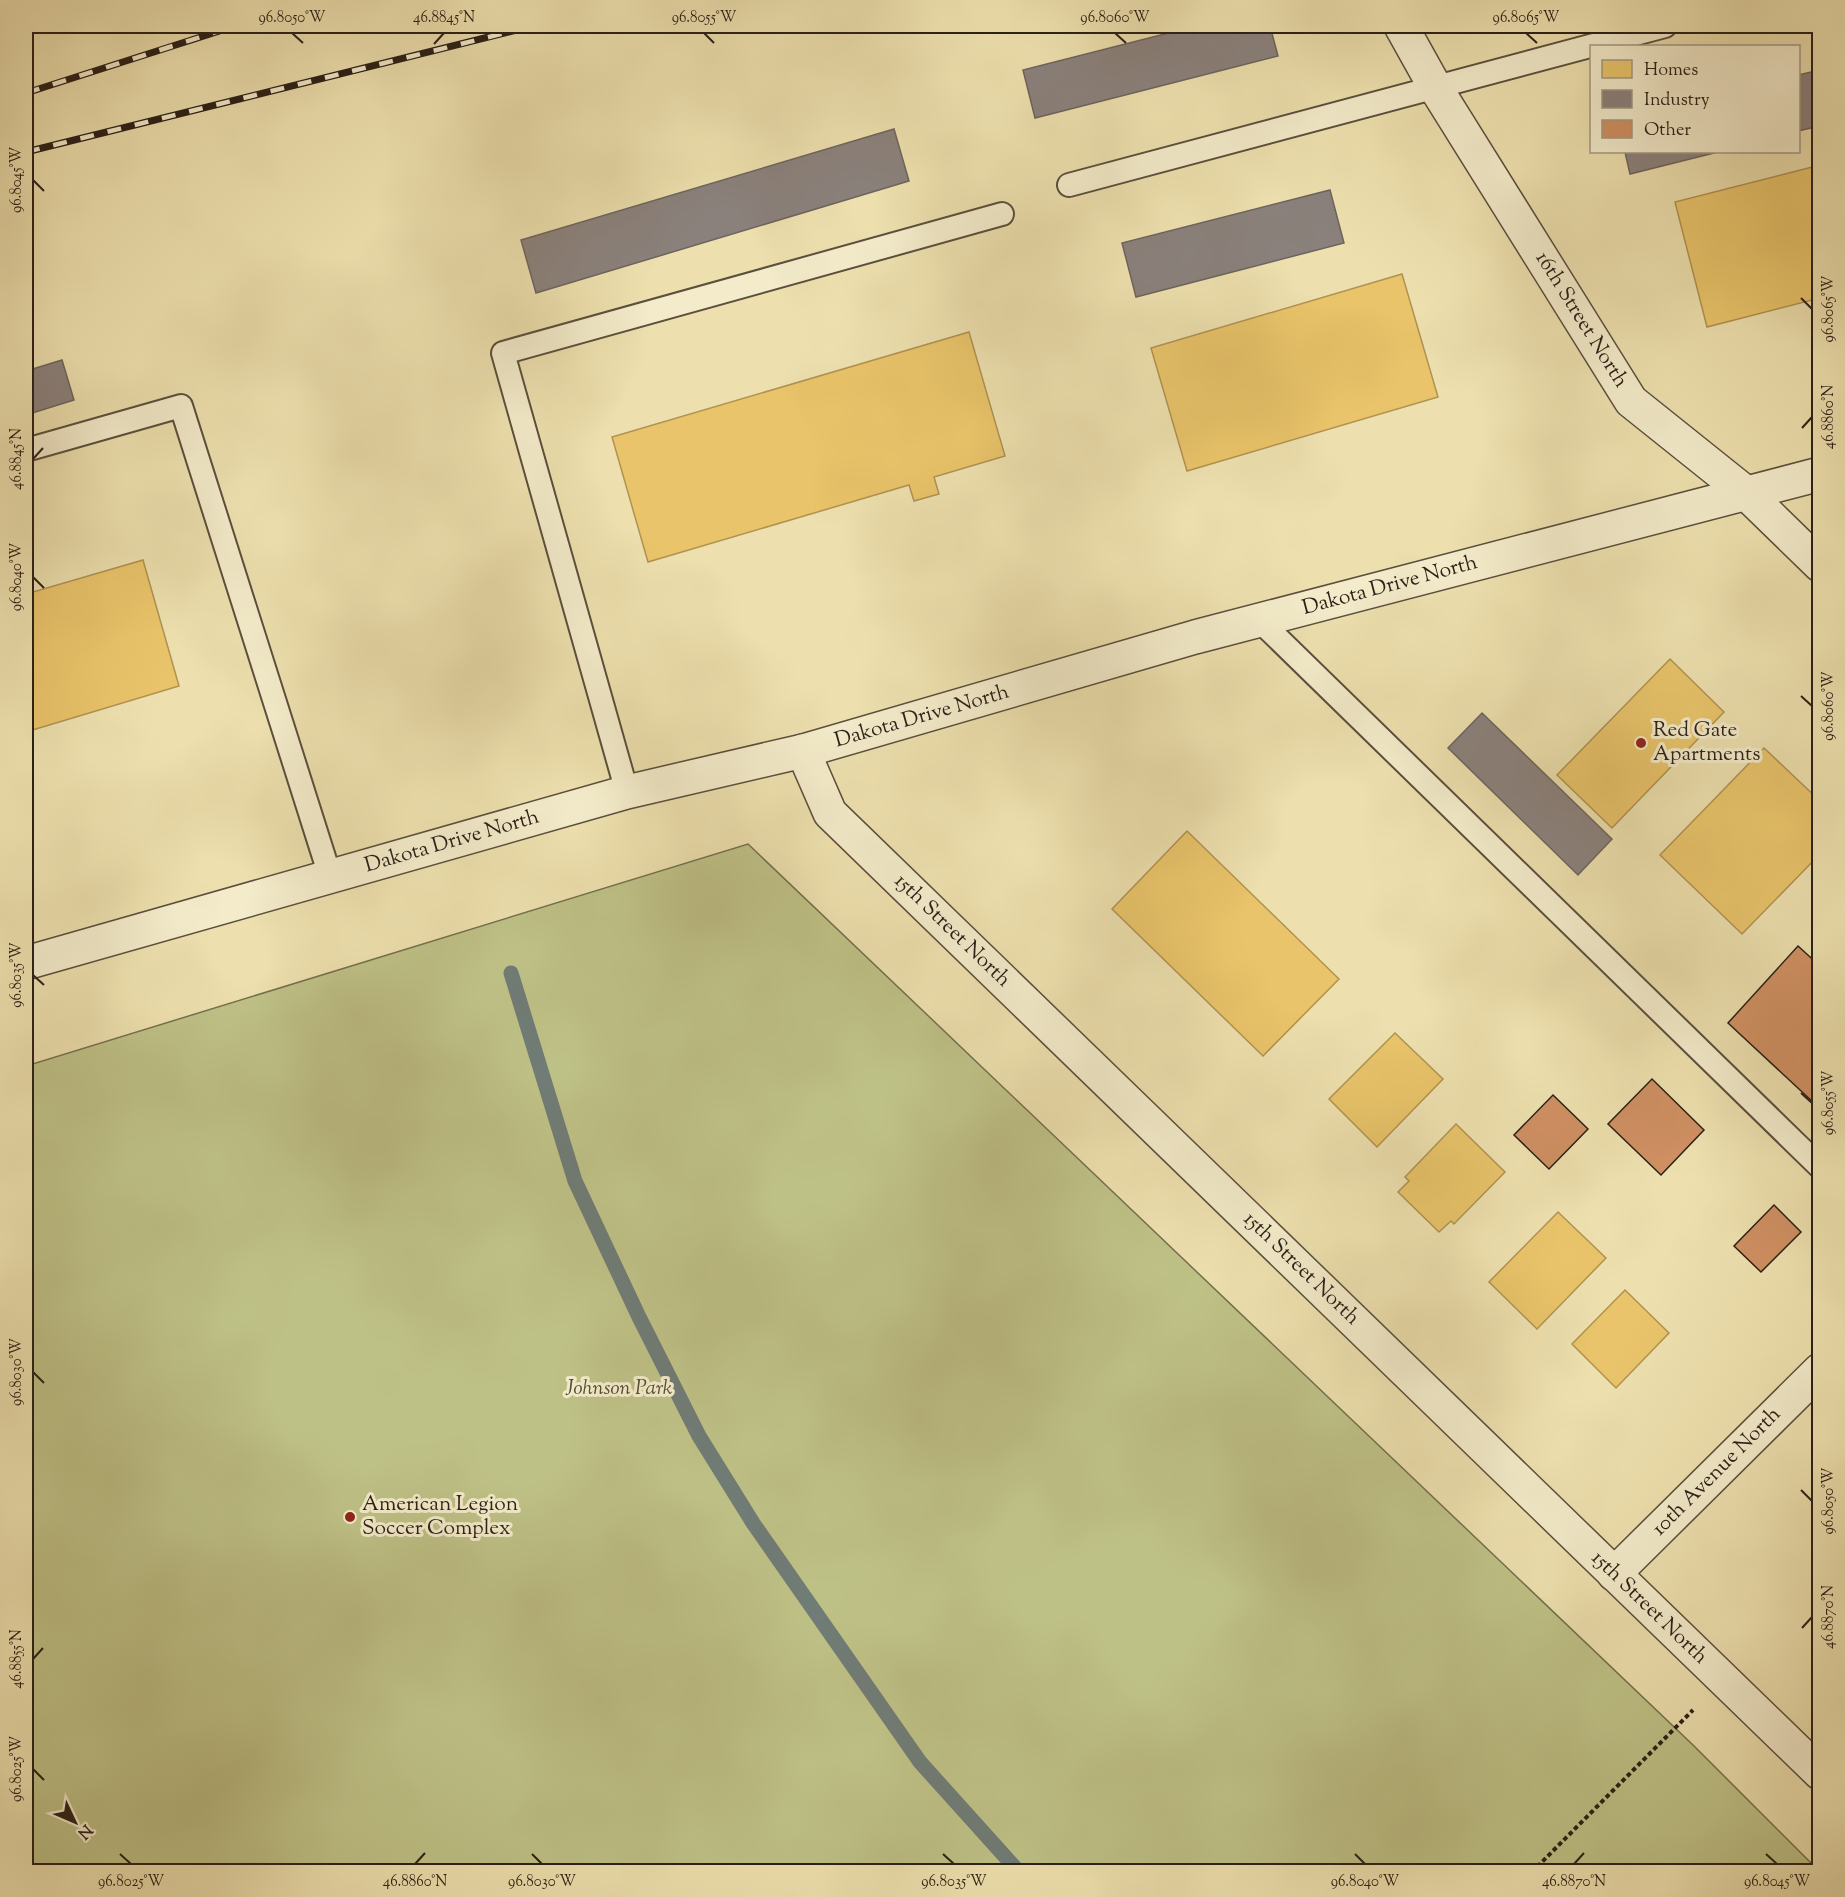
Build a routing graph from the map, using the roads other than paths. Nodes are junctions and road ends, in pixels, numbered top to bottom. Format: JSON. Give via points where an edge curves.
{"nodes":[{"id":1,"x":1401,"y":26,"type":"edge"},
{"id":2,"x":1665,"y":26,"type":"edge"},
{"id":3,"x":1593,"y":45,"type":"edge"},
{"id":4,"x":1590,"y":46,"type":"edge"},
{"id":5,"x":1435,"y":87,"type":"junction"},
{"id":6,"x":1069,"y":185,"type":"dead end"},
{"id":7,"x":1002,"y":214,"type":"dead end"},
{"id":8,"x":26,"y":450,"type":"edge"},
{"id":9,"x":1820,"y":474,"type":"edge"},
{"id":10,"x":1746,"y":493,"type":"junction"},
{"id":11,"x":1820,"y":565,"type":"edge"},
{"id":12,"x":1259,"y":620,"type":"junction"},
{"id":13,"x":803,"y":751,"type":"junction"},
{"id":14,"x":627,"y":792,"type":"junction"},
{"id":15,"x":330,"y":876,"type":"junction"},
{"id":16,"x":26,"y":963,"type":"edge"},
{"id":17,"x":1820,"y":1167,"type":"edge"},
{"id":18,"x":1820,"y":1370,"type":"edge"},
{"id":19,"x":1614,"y":1574,"type":"junction"},
{"id":20,"x":1820,"y":1773,"type":"edge"}],
"edges":[{"from":1,"to":5,"type":"street","name":"16th Street North"},
{"from":2,"to":3,"type":"lane"},
{"from":4,"to":5,"type":"lane"},
{"from":5,"to":6,"type":"lane"},
{"from":5,"to":10,"type":"street","name":"16th Street North","via":[[1631,401]]},
{"from":7,"to":14,"type":"lane","via":[[502,353]]},
{"from":8,"to":15,"type":"lane","via":[[181,406]]},
{"from":9,"to":10,"type":"street","name":"Dakota Drive North"},
{"from":10,"to":11,"type":"street","name":"16th Street North"},
{"from":10,"to":12,"type":"street","name":"Dakota Drive North"},
{"from":12,"to":13,"type":"street","name":"Dakota Drive North"},
{"from":12,"to":17,"type":"lane"},
{"from":13,"to":14,"type":"street","name":"Dakota Drive North"},
{"from":13,"to":19,"type":"street","name":"15th Street North","via":[[830,813]]},
{"from":14,"to":15,"type":"street","name":"Dakota Drive North"},
{"from":15,"to":16,"type":"street","name":"Dakota Drive North"},
{"from":18,"to":19,"type":"street","name":"10th Avenue North"},
{"from":19,"to":20,"type":"street","name":"15th Street North"}]}
